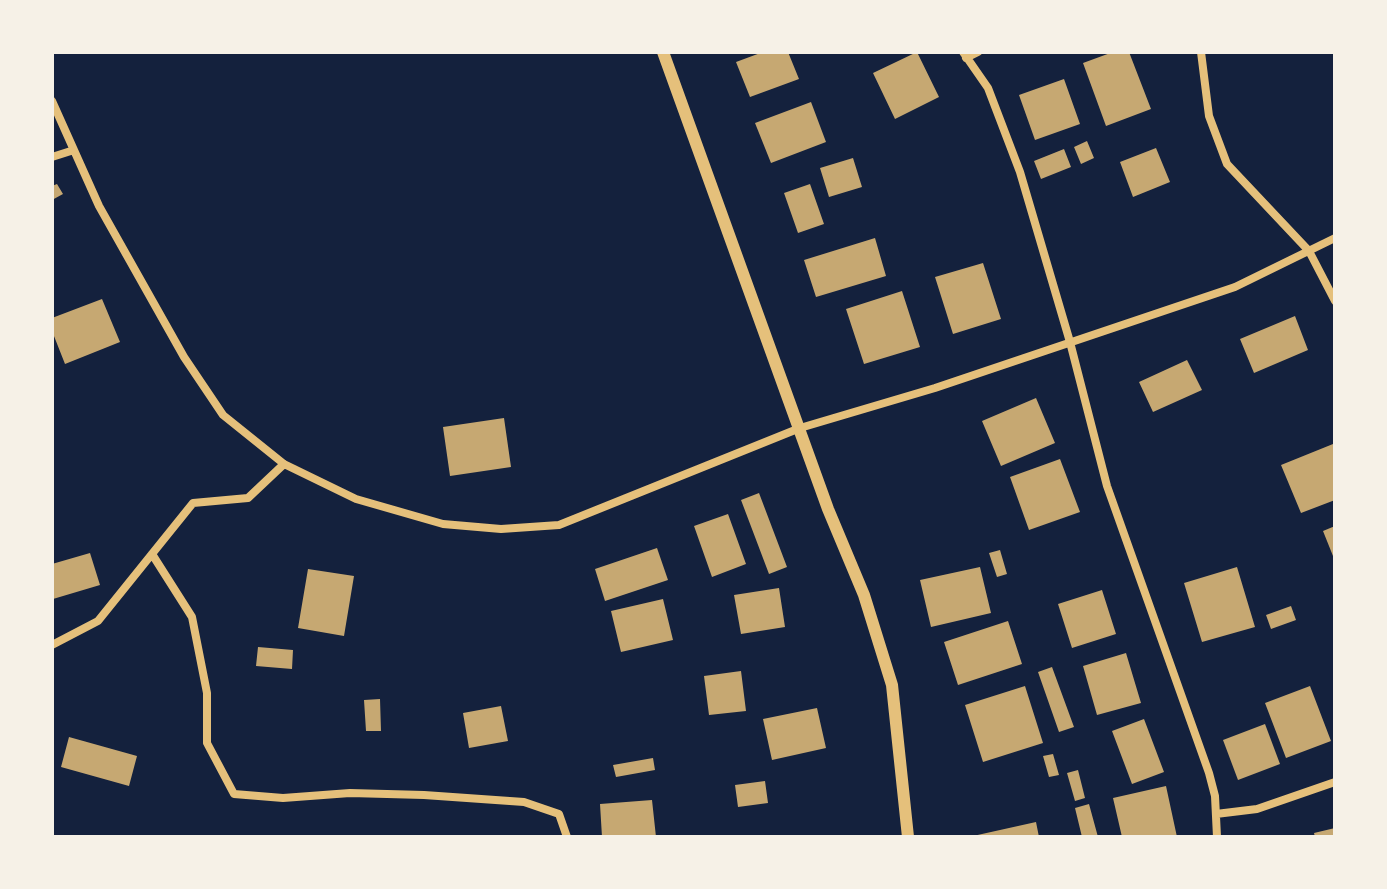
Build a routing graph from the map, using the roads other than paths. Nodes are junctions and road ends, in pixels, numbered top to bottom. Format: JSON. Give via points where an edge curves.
{"nodes":[{"id":1,"x":663,"y":52,"type":"edge"},
{"id":2,"x":978,"y":52,"type":"edge"},
{"id":3,"x":1201,"y":52,"type":"edge"},
{"id":4,"x":964,"y":55,"type":"edge"},
{"id":5,"x":52,"y":101,"type":"edge"},
{"id":6,"x":74,"y":150,"type":"junction"},
{"id":7,"x":52,"y":157,"type":"edge"},
{"id":8,"x":1335,"y":238,"type":"edge"},
{"id":9,"x":1309,"y":251,"type":"junction"},
{"id":10,"x":1335,"y":301,"type":"edge"},
{"id":11,"x":1070,"y":342,"type":"junction"},
{"id":12,"x":800,"y":428,"type":"junction"},
{"id":13,"x":284,"y":464,"type":"junction"},
{"id":14,"x":152,"y":554,"type":"junction"},
{"id":15,"x":52,"y":645,"type":"edge"},
{"id":16,"x":1335,"y":782,"type":"edge"},
{"id":17,"x":1216,"y":814,"type":"junction"},
{"id":18,"x":567,"y":837,"type":"edge"},
{"id":19,"x":908,"y":837,"type":"edge"},
{"id":20,"x":1217,"y":837,"type":"edge"}],
"edges":[{"from":1,"to":12,"type":"street"},
{"from":2,"to":4,"type":"street"},
{"from":3,"to":9,"type":"street","via":[[1209,116],[1227,164]]},
{"from":4,"to":11,"type":"street","via":[[988,88],[1020,172]]},
{"from":5,"to":6,"type":"street"},
{"from":6,"to":7,"type":"street"},
{"from":6,"to":13,"type":"street","via":[[99,206],[184,357],[223,415]]},
{"from":8,"to":9,"type":"street"},
{"from":9,"to":10,"type":"street"},
{"from":9,"to":11,"type":"street","via":[[1235,287]]},
{"from":11,"to":12,"type":"street"},
{"from":11,"to":17,"type":"street","via":[[1107,486],[1200,746]]},
{"from":12,"to":13,"type":"street","via":[[559,525],[501,529],[443,524],[356,499]]},
{"from":12,"to":19,"type":"street","via":[[892,685]]},
{"from":13,"to":14,"type":"street","via":[[248,498],[193,503]]},
{"from":14,"to":15,"type":"street","via":[[98,621]]},
{"from":14,"to":18,"type":"street","via":[[192,617],[207,693],[207,743],[234,794],[424,795],[524,802],[559,814]]},
{"from":16,"to":17,"type":"street","via":[[1257,809]]},
{"from":17,"to":20,"type":"street"}]}
